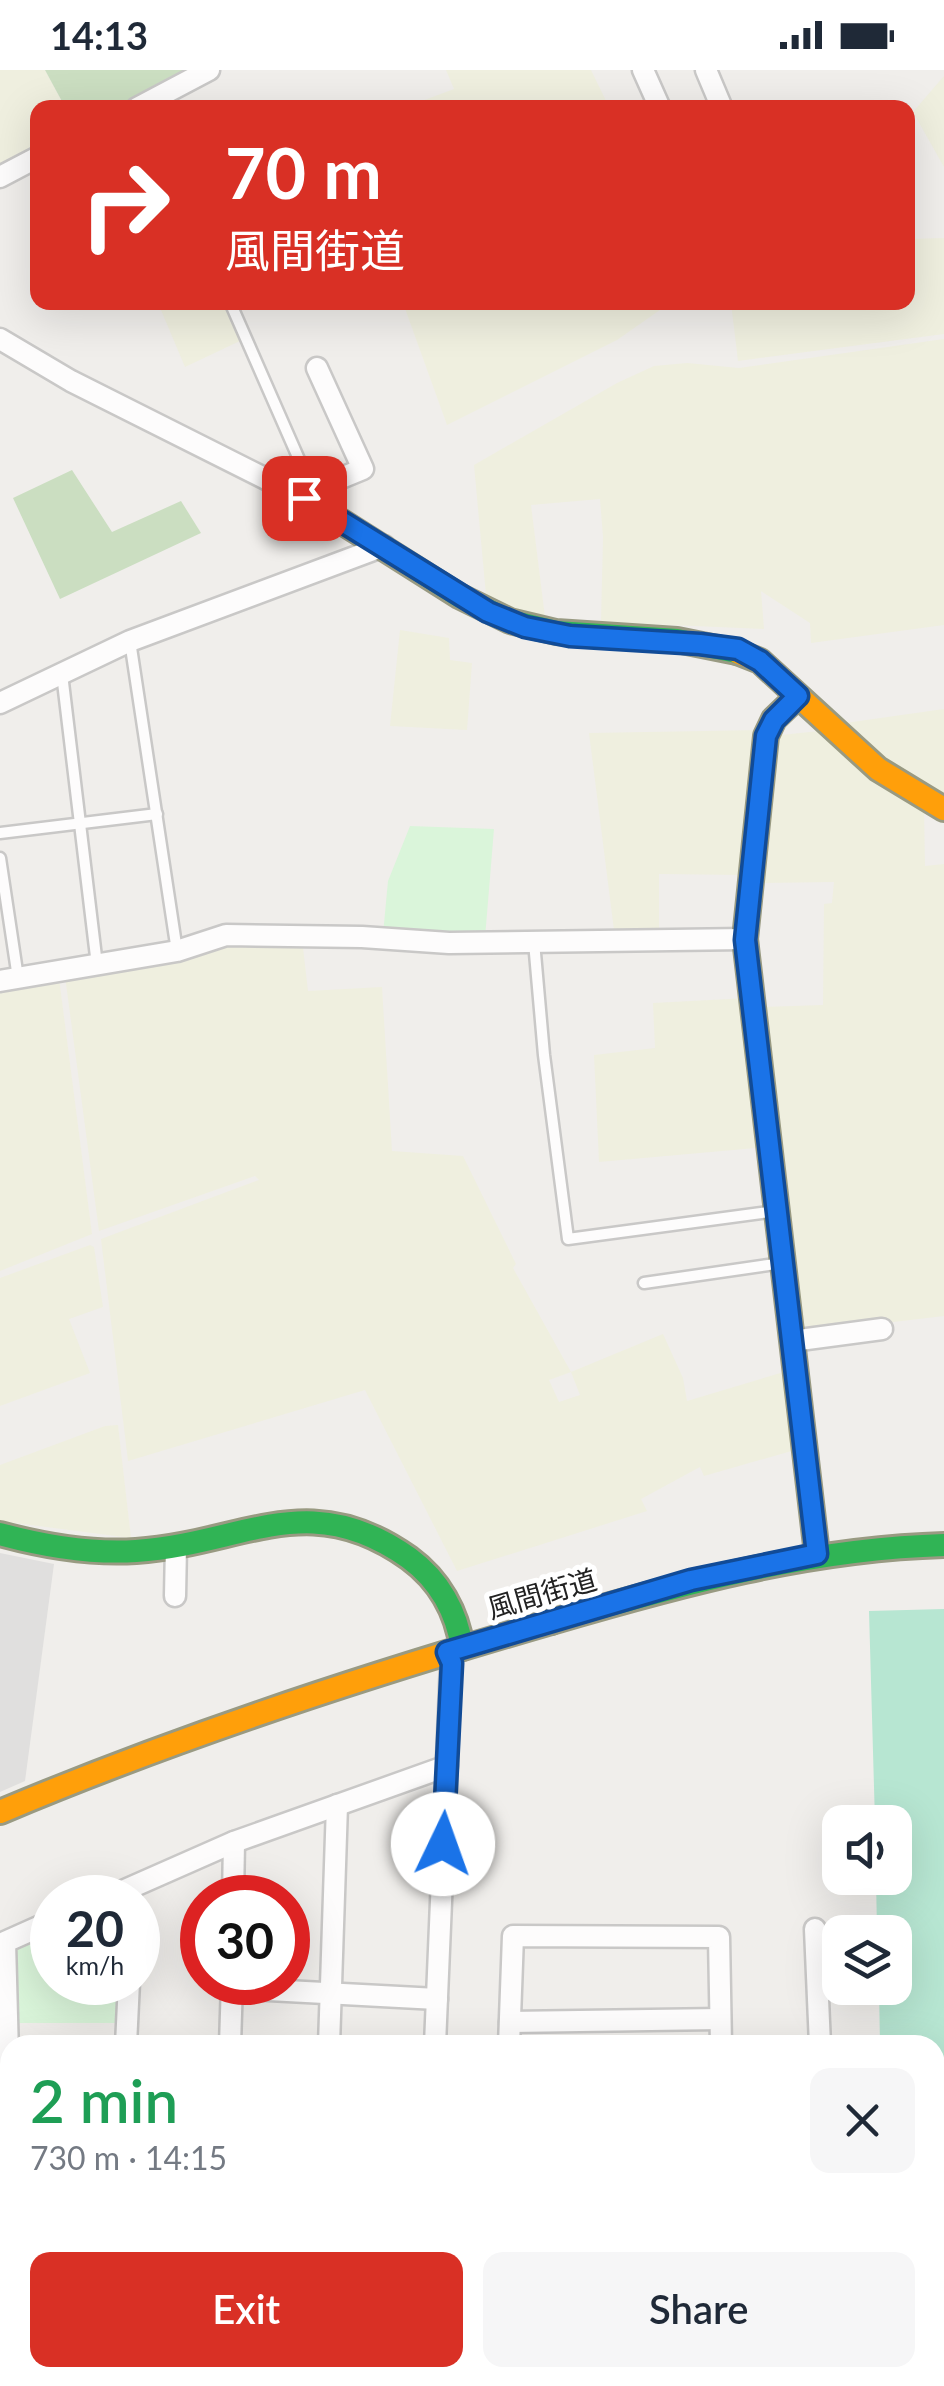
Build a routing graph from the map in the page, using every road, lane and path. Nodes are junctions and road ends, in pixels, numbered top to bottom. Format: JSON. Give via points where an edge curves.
{"nodes":[{"id":1,"x":210,"y":70,"type":"edge"},
{"id":2,"x":706,"y":70,"type":"edge"},
{"id":3,"x":649,"y":72,"type":"edge"},
{"id":4,"x":154,"y":100,"type":"edge"},
{"id":5,"x":658,"y":100,"type":"edge"},
{"id":6,"x":719,"y":100,"type":"edge"},
{"id":7,"x":30,"y":162,"type":"edge"},
{"id":8,"x":0,"y":177,"type":"edge"},
{"id":9,"x":233,"y":310,"type":"edge"},
{"id":10,"x":0,"y":340,"type":"edge"},
{"id":11,"x":317,"y":368,"type":"dead end"},
{"id":12,"x":308,"y":494,"type":"junction"},
{"id":13,"x":384,"y":546,"type":"junction"},
{"id":14,"x":130,"y":642,"type":"junction"},
{"id":15,"x":62,"y":673,"type":"junction"},
{"id":16,"x":798,"y":696,"type":"junction"},
{"id":17,"x":0,"y":704,"type":"edge"},
{"id":18,"x":944,"y":808,"type":"edge"},
{"id":19,"x":157,"y":814,"type":"junction"},
{"id":20,"x":80,"y":823,"type":"junction"},
{"id":21,"x":0,"y":833,"type":"edge"},
{"id":22,"x":0,"y":858,"type":"edge"},
{"id":23,"x":745,"y":940,"type":"junction"},
{"id":24,"x":534,"y":942,"type":"junction"},
{"id":25,"x":177,"y":951,"type":"junction"},
{"id":26,"x":98,"y":965,"type":"junction"},
{"id":27,"x":9,"y":980,"type":"edge"},
{"id":28,"x":778,"y":1211,"type":"junction"},
{"id":29,"x":784,"y":1262,"type":"junction"},
{"id":30,"x":644,"y":1283,"type":"dead end"},
{"id":31,"x":882,"y":1329,"type":"dead end"},
{"id":32,"x":792,"y":1341,"type":"junction"},
{"id":33,"x":0,"y":1534,"type":"edge"},
{"id":34,"x":944,"y":1545,"type":"edge"},
{"id":35,"x":176,"y":1546,"type":"junction"},
{"id":36,"x":817,"y":1554,"type":"junction"},
{"id":37,"x":175,"y":1596,"type":"dead end"},
{"id":38,"x":454,"y":1650,"type":"junction"},
{"id":39,"x":447,"y":1766,"type":"junction"},
{"id":40,"x":337,"y":1805,"type":"junction"},
{"id":41,"x":0,"y":1812,"type":"edge"},
{"id":42,"x":234,"y":1842,"type":"junction"},
{"id":43,"x":233,"y":1875,"type":"edge"},
{"id":44,"x":160,"y":1879,"type":"edge"},
{"id":45,"x":815,"y":1929,"type":"dead end"},
{"id":46,"x":30,"y":1931,"type":"edge"},
{"id":47,"x":310,"y":1992,"type":"edge"},
{"id":48,"x":331,"y":1994,"type":"junction"},
{"id":49,"x":437,"y":1999,"type":"junction"},
{"id":50,"x":128,"y":2005,"type":"edge"},
{"id":51,"x":231,"y":2005,"type":"edge"},
{"id":52,"x":720,"y":2020,"type":"junction"},
{"id":53,"x":510,"y":2022,"type":"junction"},
{"id":54,"x":8,"y":2035,"type":"edge"},
{"id":55,"x":126,"y":2035,"type":"edge"},
{"id":56,"x":230,"y":2035,"type":"edge"},
{"id":57,"x":329,"y":2035,"type":"edge"},
{"id":58,"x":435,"y":2035,"type":"edge"},
{"id":59,"x":509,"y":2035,"type":"edge"},
{"id":60,"x":721,"y":2035,"type":"edge"},
{"id":61,"x":820,"y":2035,"type":"edge"}],
"edges":[{"from":1,"to":4,"type":"street"},
{"from":2,"to":6,"type":"street"},
{"from":3,"to":5,"type":"street"},
{"from":7,"to":8,"type":"street"},
{"from":9,"to":12,"type":"lane"},
{"from":10,"to":12,"type":"street","via":[[71,382]]},
{"from":11,"to":12,"type":"street","via":[[363,468]]},
{"from":12,"to":13,"type":"street"},
{"from":13,"to":14,"type":"street"},
{"from":13,"to":16,"type":"street","via":[[488,612],[525,627],[738,649]]},
{"from":14,"to":15,"type":"street"},
{"from":14,"to":19,"type":"lane"},
{"from":15,"to":17,"type":"street"},
{"from":15,"to":20,"type":"lane"},
{"from":16,"to":18,"type":"street","via":[[878,769]]},
{"from":16,"to":23,"type":"street","via":[[766,736]]},
{"from":19,"to":20,"type":"lane"},
{"from":19,"to":25,"type":"lane"},
{"from":20,"to":21,"type":"lane"},
{"from":20,"to":26,"type":"lane"},
{"from":22,"to":27,"type":"lane"},
{"from":23,"to":24,"type":"street"},
{"from":23,"to":28,"type":"street"},
{"from":24,"to":25,"type":"street","via":[[226,936]]},
{"from":24,"to":28,"type":"lane","via":[[568,1239]]},
{"from":25,"to":26,"type":"street"},
{"from":26,"to":27,"type":"street"},
{"from":28,"to":29,"type":"street"},
{"from":29,"to":30,"type":"lane"},
{"from":29,"to":32,"type":"street"},
{"from":31,"to":32,"type":"street"},
{"from":32,"to":36,"type":"street"},
{"from":33,"to":35,"type":"street","via":[[101,1551]]},
{"from":34,"to":36,"type":"street","name":"風間街道"},
{"from":35,"to":37,"type":"street"},
{"from":35,"to":38,"type":"street","via":[[305,1520],[370,1533],[398,1548],[449,1602],[460,1628]]},
{"from":36,"to":38,"type":"street","name":"風間街道","via":[[691,1580]]},
{"from":38,"to":39,"type":"street"},
{"from":38,"to":41,"type":"street","name":"風間街道","via":[[206,1731]]},
{"from":39,"to":40,"type":"street"},
{"from":39,"to":49,"type":"street"},
{"from":40,"to":42,"type":"street"},
{"from":40,"to":48,"type":"street"},
{"from":42,"to":43,"type":"street"},
{"from":42,"to":44,"type":"street"},
{"from":45,"to":61,"type":"street"},
{"from":46,"to":54,"type":"street","via":[[5,1942]]},
{"from":47,"to":48,"type":"street"},
{"from":48,"to":49,"type":"street"},
{"from":48,"to":57,"type":"street"},
{"from":49,"to":58,"type":"street"},
{"from":50,"to":55,"type":"street"},
{"from":51,"to":56,"type":"street"},
{"from":52,"to":53,"type":"street"},
{"from":52,"to":53,"type":"street","via":[[719,1937],[513,1936]]},
{"from":52,"to":60,"type":"street"},
{"from":53,"to":59,"type":"street"}]}
